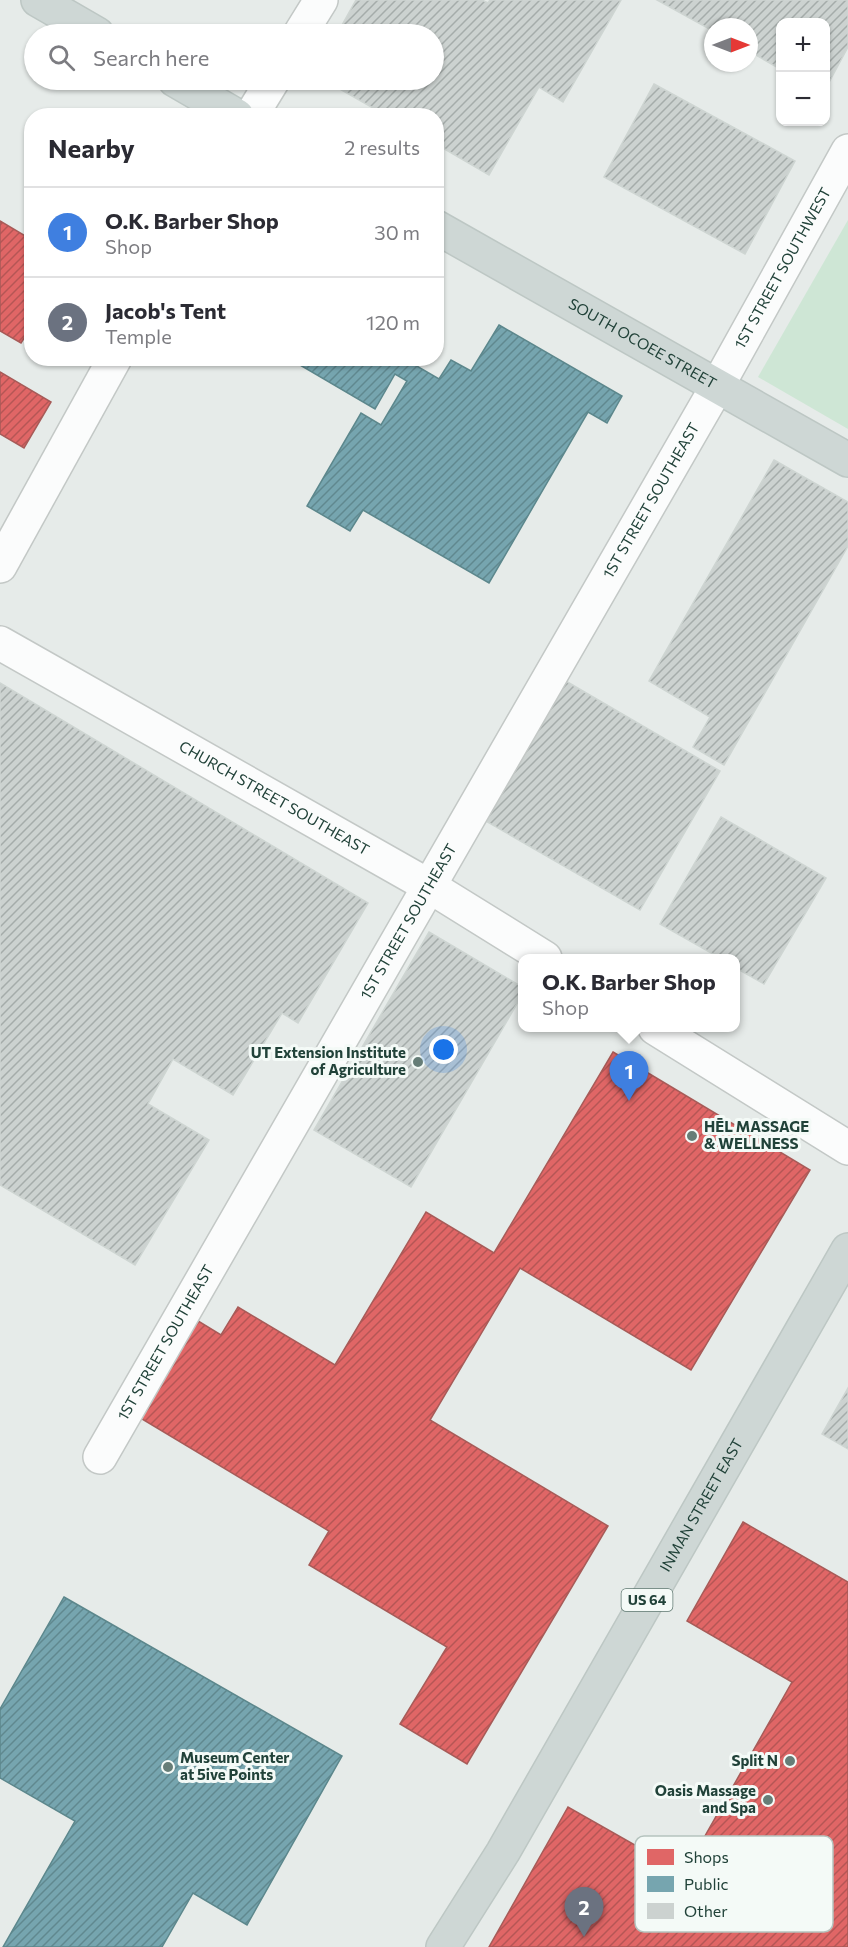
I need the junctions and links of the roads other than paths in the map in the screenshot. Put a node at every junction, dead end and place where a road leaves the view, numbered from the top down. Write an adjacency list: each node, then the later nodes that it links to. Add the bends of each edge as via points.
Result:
1 (38, 0): 3 (main road)
2 (321, 0): 4 (street)
3 (80, 24)
4 (306, 24)
5 (192, 90): 7 (main road)
6 (267, 90): 8 (street)
7 (223, 108)
8 (256, 108)
9 (848, 151): 12 (street, 1ST STREET SOUTHWEST)
10 (444, 231): 12 (main road, SOUTH OCOEE STREET)
11 (111, 366): 14 (street)
12 (717, 384): 13 (main road, SOUTH OCOEE STREET); 16 (street, 1ST STREET SOUTHEAST)
13 (848, 460)
14 (0, 566)
15 (0, 643): 16 (street, CHURCH STREET SOUTHEAST)
16 (429, 886): 17 (street, CHURCH STREET SOUTHEAST); 21 (street, 1ST STREET SOUTHEAST)
17 (539, 954)
18 (662, 1032): 19 (street)
19 (848, 1148)
20 (848, 1250): 22 (main road, INMAN STREET EAST / US 64, via 503,1852)
21 (100, 1457)
22 (443, 1947)

